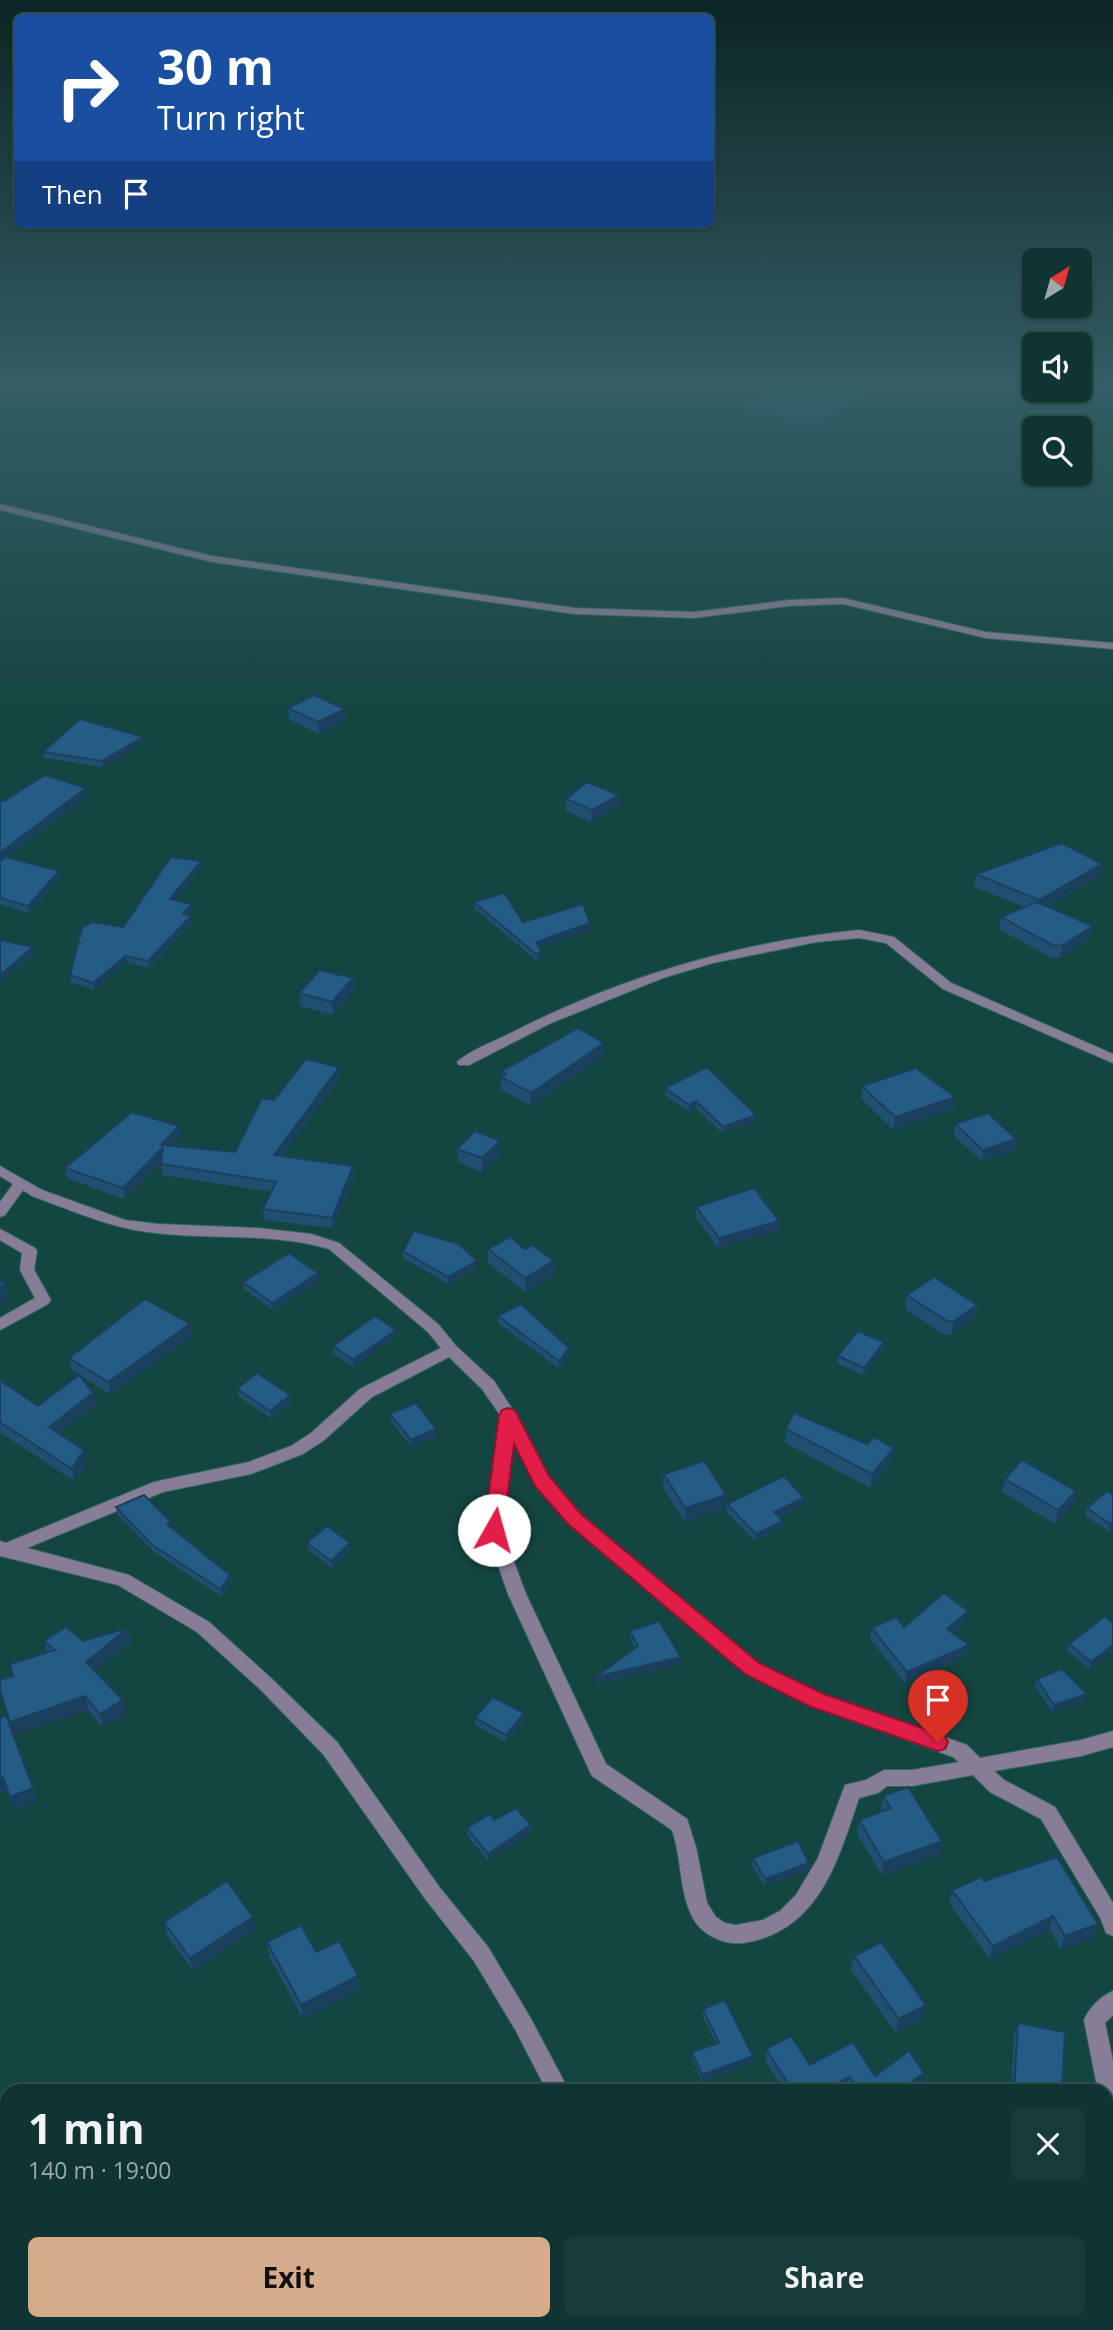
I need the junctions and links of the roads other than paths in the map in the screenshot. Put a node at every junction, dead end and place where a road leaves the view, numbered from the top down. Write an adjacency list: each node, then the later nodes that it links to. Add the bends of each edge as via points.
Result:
1 (0, 508): 2 (street, via 212,559 575,611 694,615 843,601 986,635)
2 (1113, 646)
3 (1113, 1059): 4 (street, via 947,986 890,940 859,934 817,938 659,975 546,1020)
4 (464, 1062)
5 (0, 1170): 6 (street)
6 (20, 1184): 7 (street); 10 (street, via 123,1224 324,1241 433,1328)
7 (0, 1212)
8 (0, 1234): 9 (street, via 30,1251 27,1270 43,1300)
9 (0, 1325)
10 (451, 1350): 11 (street, via 488,1384); 12 (street, via 366,1393 297,1450 251,1468 160,1486)
11 (508, 1415): 14 (street, via 542,1481 575,1519 752,1668 817,1700 960,1751); 14 (street, via 494,1530 517,1594 599,1770 680,1825 701,1914 709,1923 730,1935 757,1933 806,1899 821,1877 852,1791 884,1778 912,1779)
12 (2, 1550): 17 (street, via 123,1580 203,1627 266,1684 330,1748 481,1954)
13 (1113, 1739): 14 (street)
14 (979, 1767): 15 (street, via 997,1786 1048,1813)
15 (1113, 1927)
16 (1113, 2001): 18 (street, via 1094,2020)
17 (554, 2084)
18 (1107, 2084)

